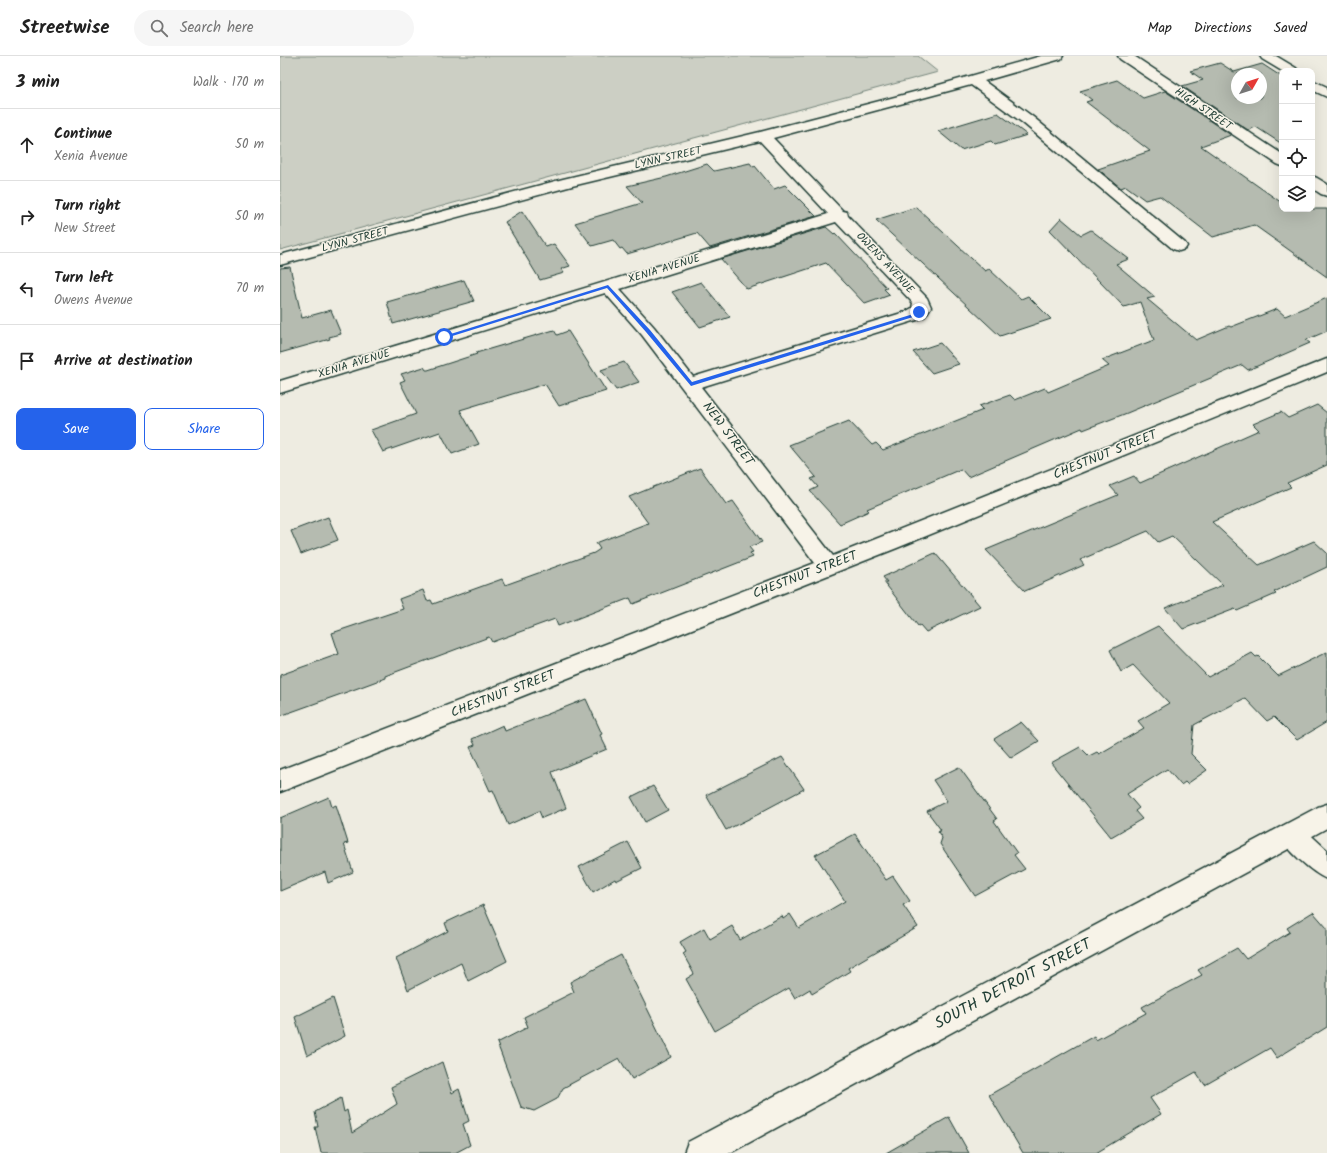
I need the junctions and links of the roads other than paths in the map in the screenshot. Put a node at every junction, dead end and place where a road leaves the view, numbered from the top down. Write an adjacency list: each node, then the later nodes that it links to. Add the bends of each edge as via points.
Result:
1 (1056, 56): 5 (street, LYNN STREET)
2 (1125, 56): 9 (street, HIGH STREET)
3 (1267, 56): 4 (street)
4 (1286, 68)
5 (974, 80): 8 (street, LYNN STREET); 13 (street, via 1028,120)
6 (1315, 86): 7 (street)
7 (1327, 93)
8 (764, 136): 12 (street); 14 (street, LYNN STREET, via 568,182)
9 (1279, 159)
10 (1317, 181): 11 (street)
11 (1327, 191)
12 (840, 215): 15 (street, XENIA AVENUE); 17 (street, OWENS AVENUE, via 921,302 919,312)
13 (1179, 246)
14 (280, 260)
15 (608, 286): 17 (street, NEW STREET); 18 (street, XENIA AVENUE)
16 (1327, 364): 19 (street, CHESTNUT STREET)
17 (691, 384): 19 (street, NEW STREET)
18 (280, 387)
19 (830, 566): 20 (street, CHESTNUT STREET)
20 (280, 781)
21 (1327, 815): 22 (street, SOUTH DETROIT STREET)
22 (1292, 834): 23 (street); 24 (street, SOUTH DETROIT STREET)
23 (1327, 867)
24 (699, 1153)

